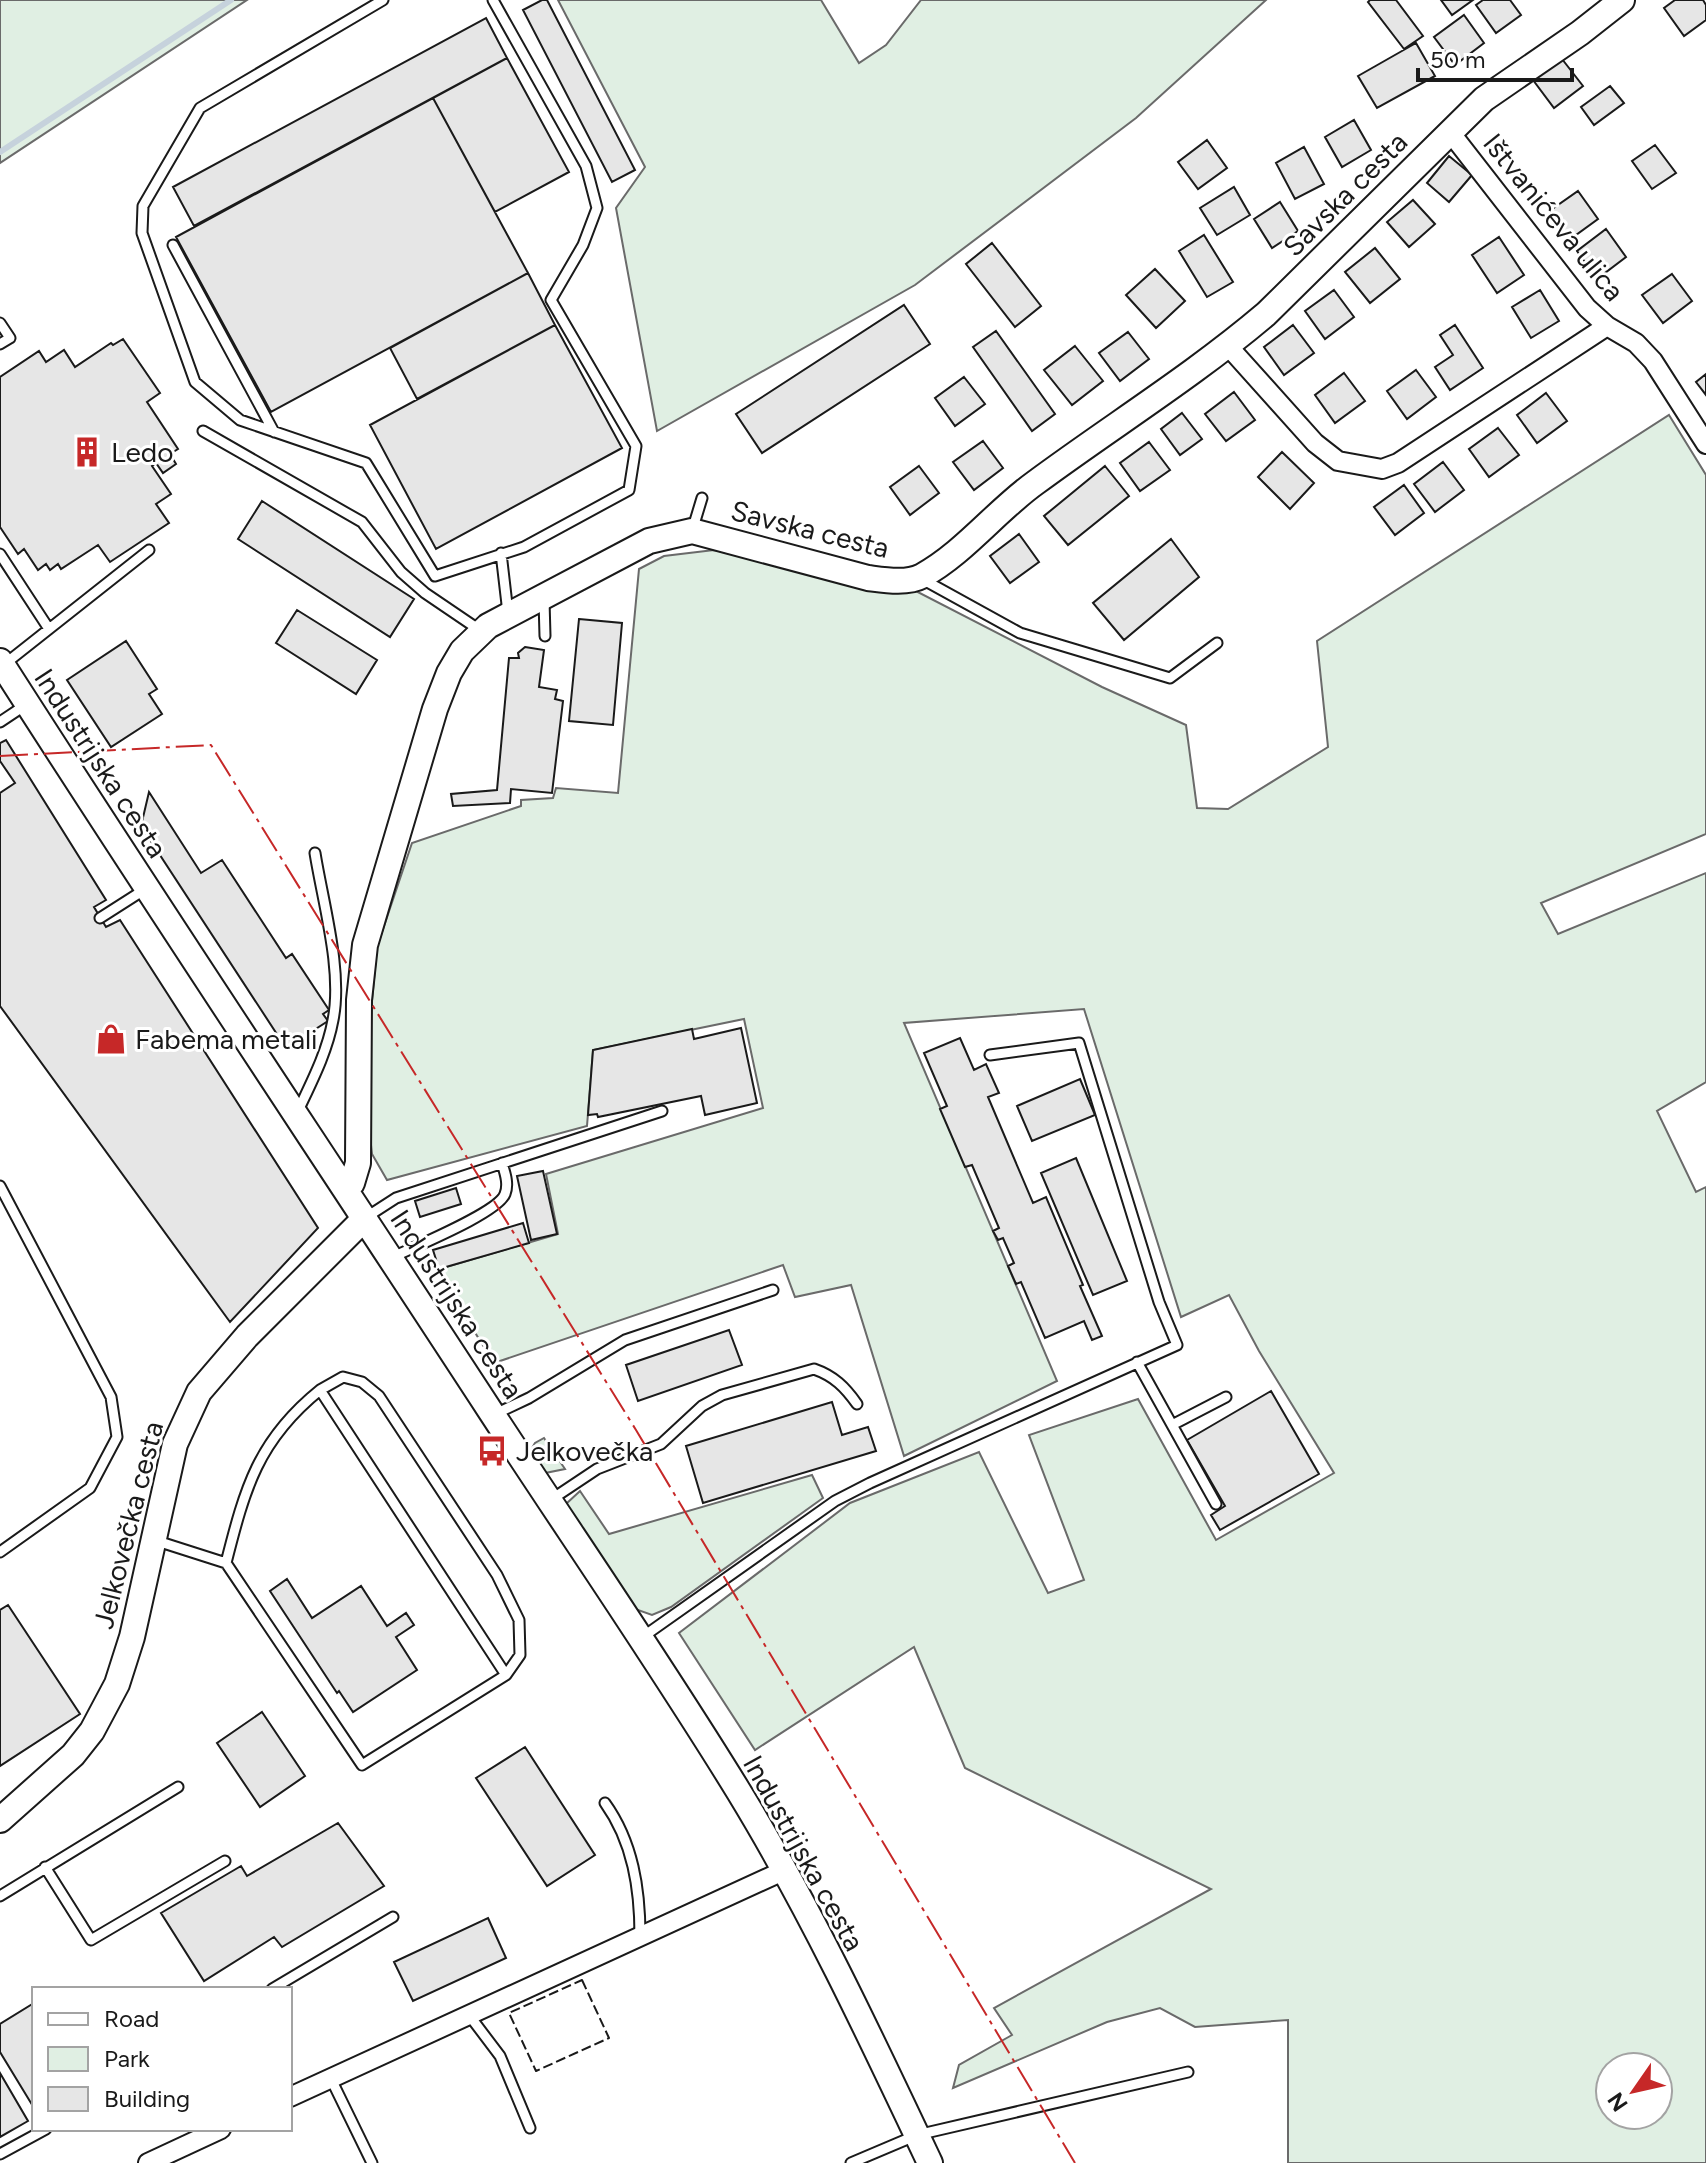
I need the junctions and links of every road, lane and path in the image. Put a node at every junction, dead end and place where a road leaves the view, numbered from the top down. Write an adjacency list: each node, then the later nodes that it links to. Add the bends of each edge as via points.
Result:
1 (383, 0): 11 (lane, via 200,108 143,206 142,233 195,382 240,420)
2 (493, 0): 16 (lane, via 586,166 597,208 583,245 551,300 636,446 629,490 524,547)
3 (1622, 0): 4 (street, Savska cesta, via 1484,99)
4 (1450, 132): 7 (street, Ištvanićeva ulica, via 1587,308); 9 (street, Savska cesta)
5 (173, 245): 11 (lane)
6 (0, 323): 8 (lane, via 10,338)
7 (1607, 326): 9 (street, via 1382,469 1338,461 1315,443); 12 (street, Ištvanićeva ulica, via 1636,343 1653,361)
8 (0, 344)
9 (1228, 346): 18 (street, Savska cesta, via 1032,485)
10 (203, 431): 22 (lane, via 362,522 401,572)
11 (274, 432): 16 (lane, via 366,463 435,576)
12 (1706, 444)
13 (702, 498): 14 (lane)
14 (692, 531): 18 (street, Savska cesta, via 868,578); 19 (street, Savska cesta, via 649,541)
15 (149, 550): 21 (lane)
16 (501, 553): 20 (lane)
17 (0, 554): 21 (lane)
18 (919, 578): 24 (lane, via 1020,633 1170,678)
19 (544, 596): 20 (street, Savska cesta); 23 (lane)
20 (508, 613): 22 (street, Savska cesta)
21 (49, 629): 25 (lane)
22 (481, 631): 36 (street, Savska cesta, via 456,662 435,709 372,919 359,1000 358,1163)
23 (545, 636)
24 (1217, 643)
25 (2, 663): 26 (street, Industrijska cesta)
26 (27, 703): 27 (lane); 29 (street, Industrijska cesta)
27 (0, 722)
28 (315, 853): 33 (lane, via 337,978 325,1052)
29 (147, 888): 30 (lane); 33 (street, Industrijska cesta)
30 (100, 918)
31 (990, 1055): 40 (lane, via 1079,1043 1177,1345)
32 (662, 1111): 34 (lane)
33 (296, 1116): 36 (street, Industrijska cesta)
34 (502, 1163): 37 (lane, via 396,1198); 38 (lane, via 505,1194 491,1210)
35 (0, 1186): 49 (lane, via 111,1397 117,1437 90,1488)
36 (345, 1189): 37 (street, Industrijska cesta)
37 (365, 1218): 38 (street, Industrijska cesta); 48 (street, Jelkovečka cesta, via 199,1392 175,1444)
38 (391, 1258): 44 (street, Industrijska cesta)
39 (773, 1290): 44 (lane, via 625,1340)
40 (1137, 1362): 45 (lane); 51 (lane, via 835,1501)
41 (320, 1390): 50 (lane, via 295,1410 261,1457 243,1496); 52 (lane); 52 (lane, via 343,1377 362,1382 379,1396 497,1575 519,1620 520,1655)
42 (1226, 1397): 45 (lane)
43 (857, 1404): 46 (lane, via 839,1382 814,1369 722,1395 661,1444 597,1469)
44 (493, 1415): 46 (street, Industrijska cesta)
45 (1172, 1425): 47 (lane)
46 (549, 1501): 51 (street, Industrijska cesta)
47 (1216, 1504)
48 (154, 1540): 50 (lane); 55 (street, Jelkovečka cesta, via 132,1637 104,1712 73,1755)
49 (0, 1552)
50 (226, 1563): 52 (lane, via 362,1765)
51 (641, 1638): 58 (street, Industrijska cesta)
52 (506, 1675)
53 (178, 1787): 57 (lane)
54 (605, 1803): 61 (lane, via 619,1823 635,1870)
55 (0, 1820)
56 (225, 1861): 57 (lane, via 91,1940)
57 (45, 1867): 59 (lane)
58 (783, 1871): 61 (street); 70 (street, Industrijska cesta)
59 (0, 1896)
60 (393, 1917): 62 (lane)
61 (640, 1936): 63 (street)
62 (275, 1987)
63 (469, 2015): 65 (street); 67 (lane, via 500,2056)
64 (1188, 2072): 70 (lane)
65 (331, 2079): 66 (street); 73 (lane)
66 (292, 2096)
67 (530, 2128)
68 (42, 2131): 71 (lane)
69 (217, 2131): 72 (street)
70 (917, 2135): 74 (lane); 75 (street, Industrijska cesta)
71 (0, 2154)
72 (148, 2163)
73 (372, 2163)
74 (851, 2163)
75 (930, 2163)

